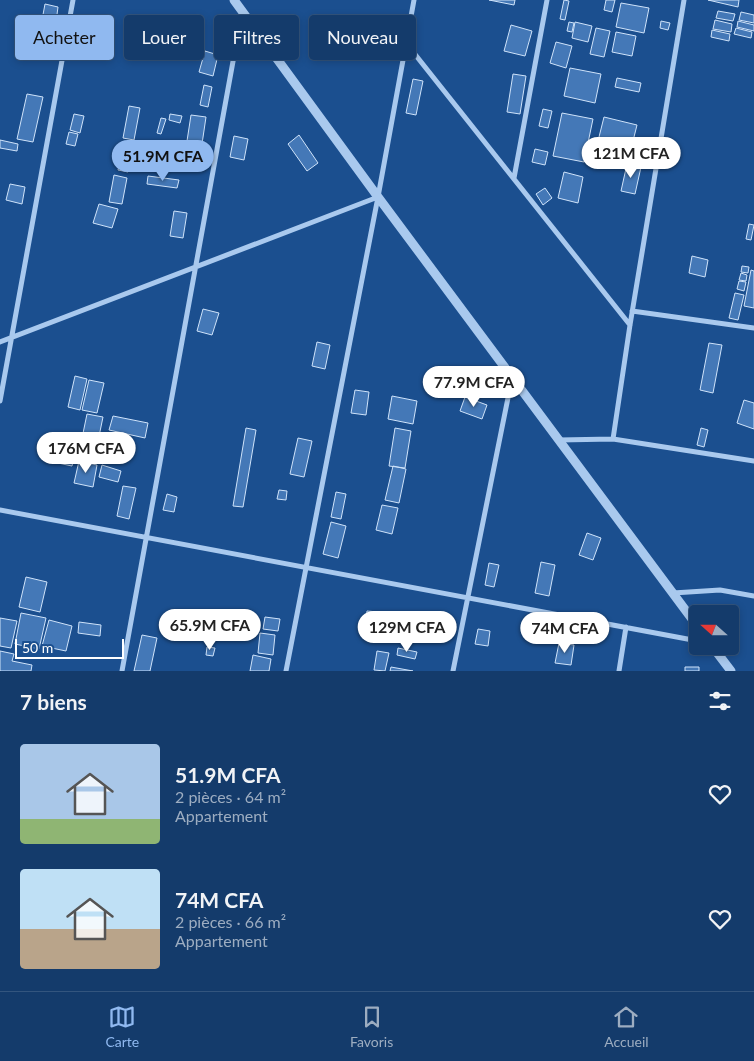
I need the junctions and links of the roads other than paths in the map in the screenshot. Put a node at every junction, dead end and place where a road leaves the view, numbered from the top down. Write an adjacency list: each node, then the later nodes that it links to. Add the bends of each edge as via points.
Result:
1 (72, 0): 16 (street)
2 (234, 0): 6 (street)
3 (414, 0): 7 (street)
4 (547, 0): 10 (street)
5 (684, 0): 13 (street)
6 (242, 11): 11 (street); 12 (street)
7 (411, 15)
8 (416, 56): 10 (street)
9 (403, 60): 11 (street)
10 (514, 178): 14 (street)
11 (378, 197): 12 (street); 18 (street); 25 (street)
12 (196, 267): 16 (street); 24 (street)
13 (632, 311): 14 (street); 15 (street)
14 (630, 325): 20 (street)
15 (754, 328)
16 (12, 338): 17 (street); 19 (street)
17 (0, 342)
18 (513, 377): 21 (street); 28 (street)
19 (0, 401)
20 (613, 439): 21 (street); 22 (street)
21 (559, 440): 26 (street)
22 (754, 461)
23 (0, 510): 24 (street)
24 (147, 537): 25 (street); 33 (street)
25 (306, 567): 28 (street); 34 (street)
26 (673, 593): 27 (street, via 720,590); 29 (street)
27 (754, 596)
28 (468, 598): 30 (street); 35 (street)
29 (689, 615)
30 (626, 627): 31 (street); 36 (street)
31 (689, 638)
32 (719, 655): 37 (street)
33 (122, 671)
34 (286, 671)
35 (453, 671)
36 (619, 671)
37 (732, 671)

